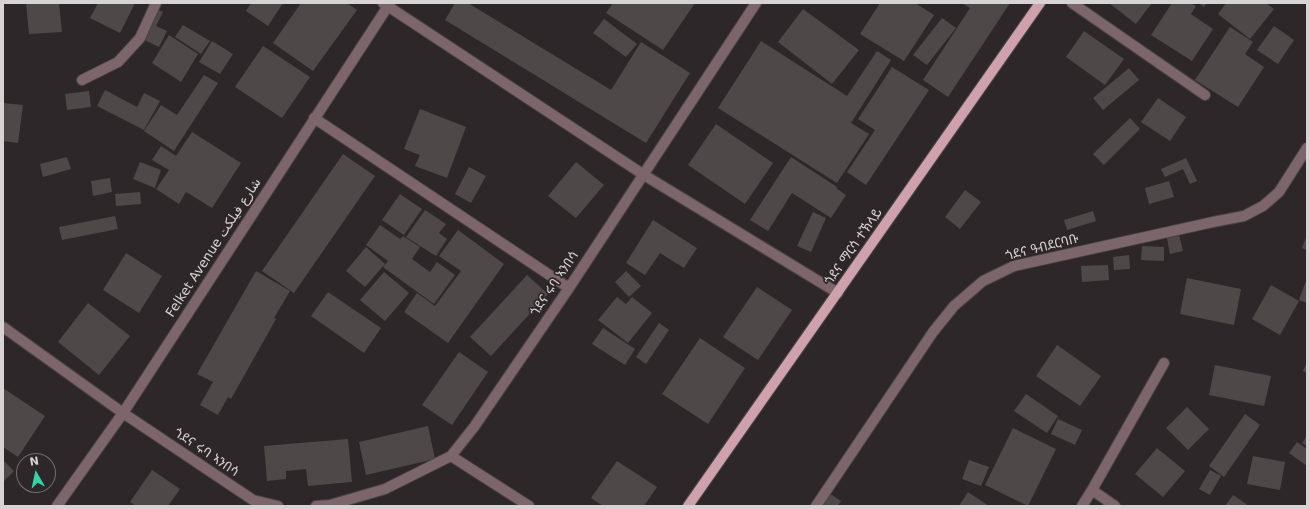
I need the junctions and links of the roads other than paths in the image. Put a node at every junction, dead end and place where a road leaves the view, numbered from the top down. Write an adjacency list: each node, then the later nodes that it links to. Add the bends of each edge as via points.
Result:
1 (156, 3): 6 (street, via 140,38 118,62)
2 (756, 3): 10 (street, ጎደና ሩባ ኣንበሳ)
3 (1040, 3): 12 (main road, ጎደና ማርሳ ተኽላይ)
4 (1072, 3): 7 (street)
5 (387, 4): 8 (street, Felket Avenue شارع فيلكت); 10 (street)
6 (82, 80)
7 (1205, 95)
8 (314, 118): 11 (street); 15 (street, Felket Avenue شارع فيلكت)
9 (1307, 148): 23 (street, ጎደና ዓብደርባቡ, via 1279,192 1263,206 1244,216 1014,266 983,281 954,306 932,332)
10 (644, 175): 11 (street, ጎደና ሩባ ኣንበሳ); 12 (street)
11 (569, 288): 16 (street, ጎደና ሩባ ኣንበሳ)
12 (838, 293): 22 (main road, ጎደና ማርሳ ተኽላይ)
13 (3, 327): 15 (street, ጎደና ሩባ ኣንበሳ)
14 (1164, 363): 17 (street)
15 (123, 413): 18 (street, Felket Avenue شارع فيلكت); 19 (street, ጎደና ሩባ ኣንበሳ, via 253,500)
16 (452, 456): 20 (street, ጎደና ሩባ ኣንበሳ, via 384,490 330,505); 21 (street)
17 (1092, 490): 24 (street); 25 (street)
18 (57, 506)
19 (278, 506)
20 (316, 506)
21 (529, 506)
22 (688, 506)
23 (816, 506)
24 (1082, 506)
25 (1115, 506)

